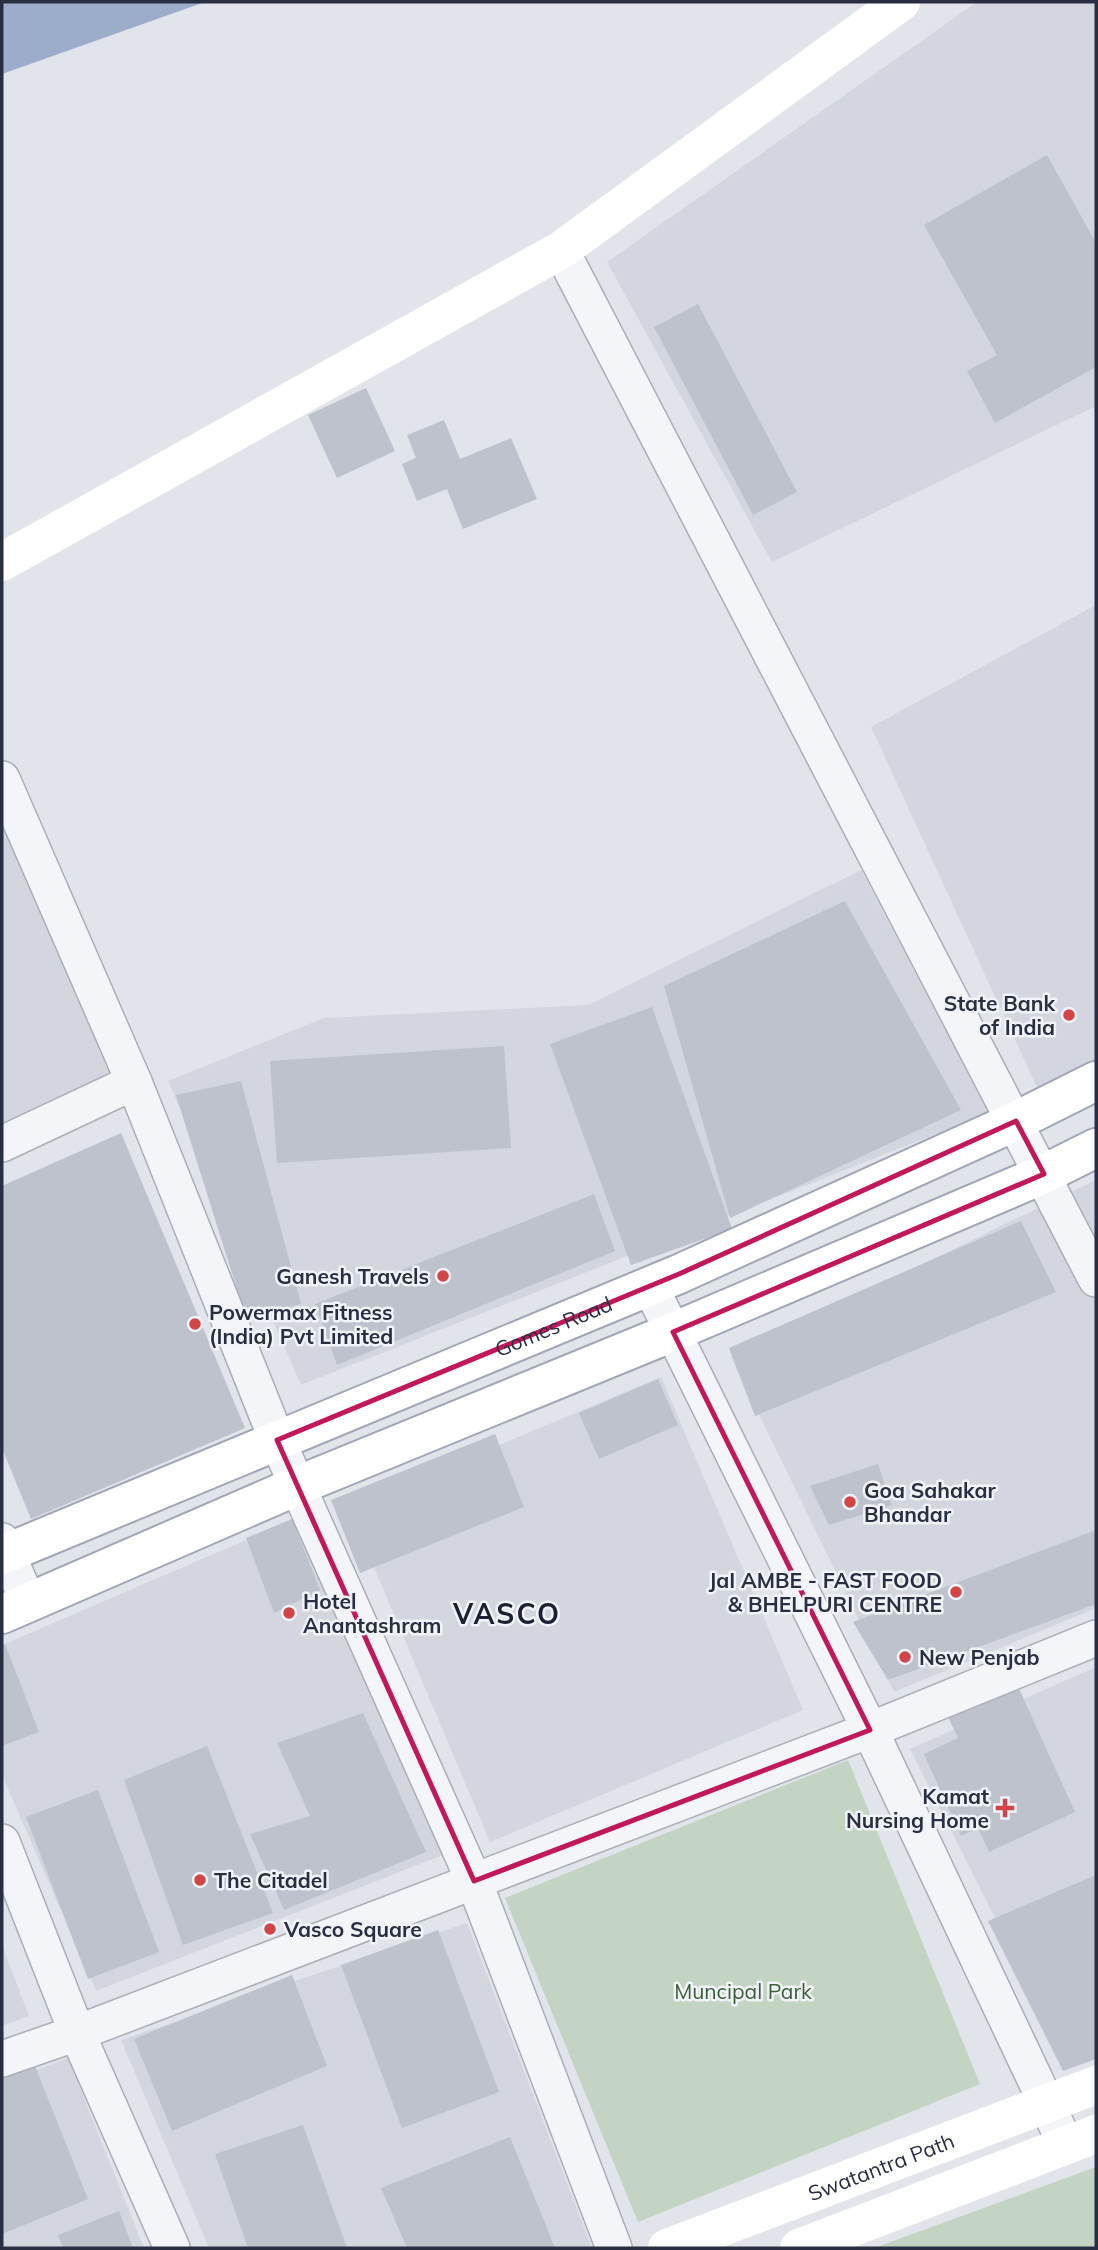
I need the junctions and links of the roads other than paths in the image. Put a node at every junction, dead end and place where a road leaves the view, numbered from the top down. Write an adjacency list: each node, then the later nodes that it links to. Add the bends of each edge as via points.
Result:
1 (901, 2): 2 (main road)
2 (561, 250): 3 (main road); 7 (street)
3 (2, 562)
4 (2, 779): 6 (street)
5 (1096, 1081): 7 (main road, Gomes Road)
6 (134, 1082): 8 (street); 14 (street)
7 (1016, 1121): 10 (street); 12 (main road, Gomes Road)
8 (2, 1144)
9 (1096, 1148): 10 (main road)
10 (1044, 1174): 11 (street); 13 (main road)
11 (1096, 1279)
12 (650, 1286): 13 (street); 14 (main road, Gomes Road)
13 (673, 1332): 15 (main road); 19 (street)
14 (277, 1440): 15 (street); 16 (main road, Gomes Road)
15 (299, 1485): 17 (main road); 21 (street)
16 (3, 1550): 17 (street)
17 (15, 1608)
18 (1096, 1638): 19 (street)
19 (870, 1730): 21 (street); 25 (street)
20 (2, 1842): 22 (street)
21 (474, 1881): 22 (street); 28 (street)
22 (77, 2033): 23 (street); 27 (street)
23 (2, 2059)
24 (1096, 2085): 25 (main road, Swatantra Path)
25 (1046, 2104): 26 (street); 29 (main road, Swatantra Path)
26 (1081, 2139): 30 (main road)
27 (172, 2248)
28 (614, 2248)
29 (667, 2248)
30 (799, 2248)

